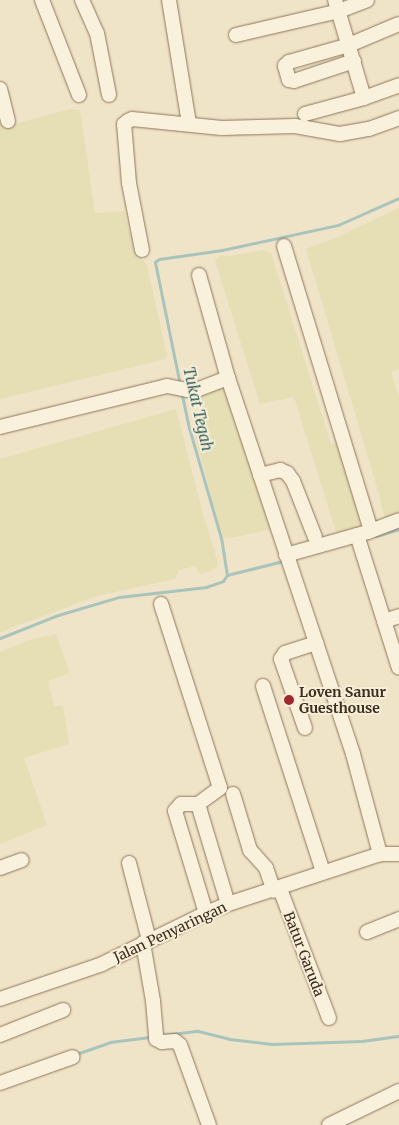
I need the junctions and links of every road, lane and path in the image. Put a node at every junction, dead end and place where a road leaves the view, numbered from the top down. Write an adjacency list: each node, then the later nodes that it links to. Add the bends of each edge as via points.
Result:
1 (42, 0): 12 (street)
2 (82, 0): 13 (street, via 97,33)
3 (168, 0): 18 (street)
4 (367, 0): 5 (street)
5 (337, 6): 7 (street); 8 (street)
6 (399, 24): 8 (street)
7 (236, 35)
8 (349, 46): 9 (street); 9 (street, via 289,62 285,66 289,80 294,82)
9 (354, 61): 14 (street)
10 (399, 85): 14 (street)
11 (0, 89): 17 (street)
12 (79, 95)
13 (109, 95)
14 (364, 98): 15 (street)
15 (306, 114)
16 (399, 118): 18 (street, via 369,129 340,134 295,126 222,128)
17 (8, 120)
18 (189, 124): 20 (street, via 132,119 124,124 130,195)
19 (284, 246): 26 (street)
20 (142, 250)
21 (199, 275): 22 (street)
22 (228, 378): 23 (street, via 199,389 167,386); 24 (street)
23 (0, 428)
24 (260, 475): 27 (street, via 280,470 287,473); 29 (street)
25 (399, 520): 26 (street)
26 (372, 530): 28 (street)
27 (315, 537)
28 (358, 539): 29 (street); 32 (street)
29 (286, 555): 33 (street)
30 (161, 604): 38 (street, via 220,788)
31 (399, 616): 32 (street)
32 (384, 621): 34 (street)
33 (316, 643): 36 (street, via 284,653 281,659); 39 (street, via 353,754)
34 (399, 668)
35 (263, 686): 44 (street)
36 (305, 728)
37 (233, 794): 45 (street, Batur Garuda, via 250,850 266,868)
38 (198, 804): 46 (street); 47 (street, via 181,804 174,811)
39 (380, 854): 40 (street, Jalan Penyaringan); 44 (street, Jalan Penyaringan)
40 (399, 854)
41 (22, 860): 43 (street)
42 (129, 863): 50 (street)
43 (0, 868)
44 (323, 872): 45 (street, Jalan Penyaringan)
45 (277, 890): 46 (street, Jalan Penyaringan); 53 (street, Batur Garuda)
46 (228, 904): 47 (street, Jalan Penyaringan)
47 (206, 913): 50 (street, Jalan Penyaringan)
48 (399, 919): 49 (street)
49 (367, 932)
50 (146, 942): 51 (street, Jalan Penyaringan, via 102,964); 58 (street, via 156,1039 180,1045)
51 (0, 999)
52 (63, 1010): 54 (street)
53 (329, 1018)
54 (0, 1035)
55 (73, 1056): 56 (street)
56 (0, 1083)
57 (399, 1091): 59 (street)
58 (208, 1125)
59 (328, 1125)

